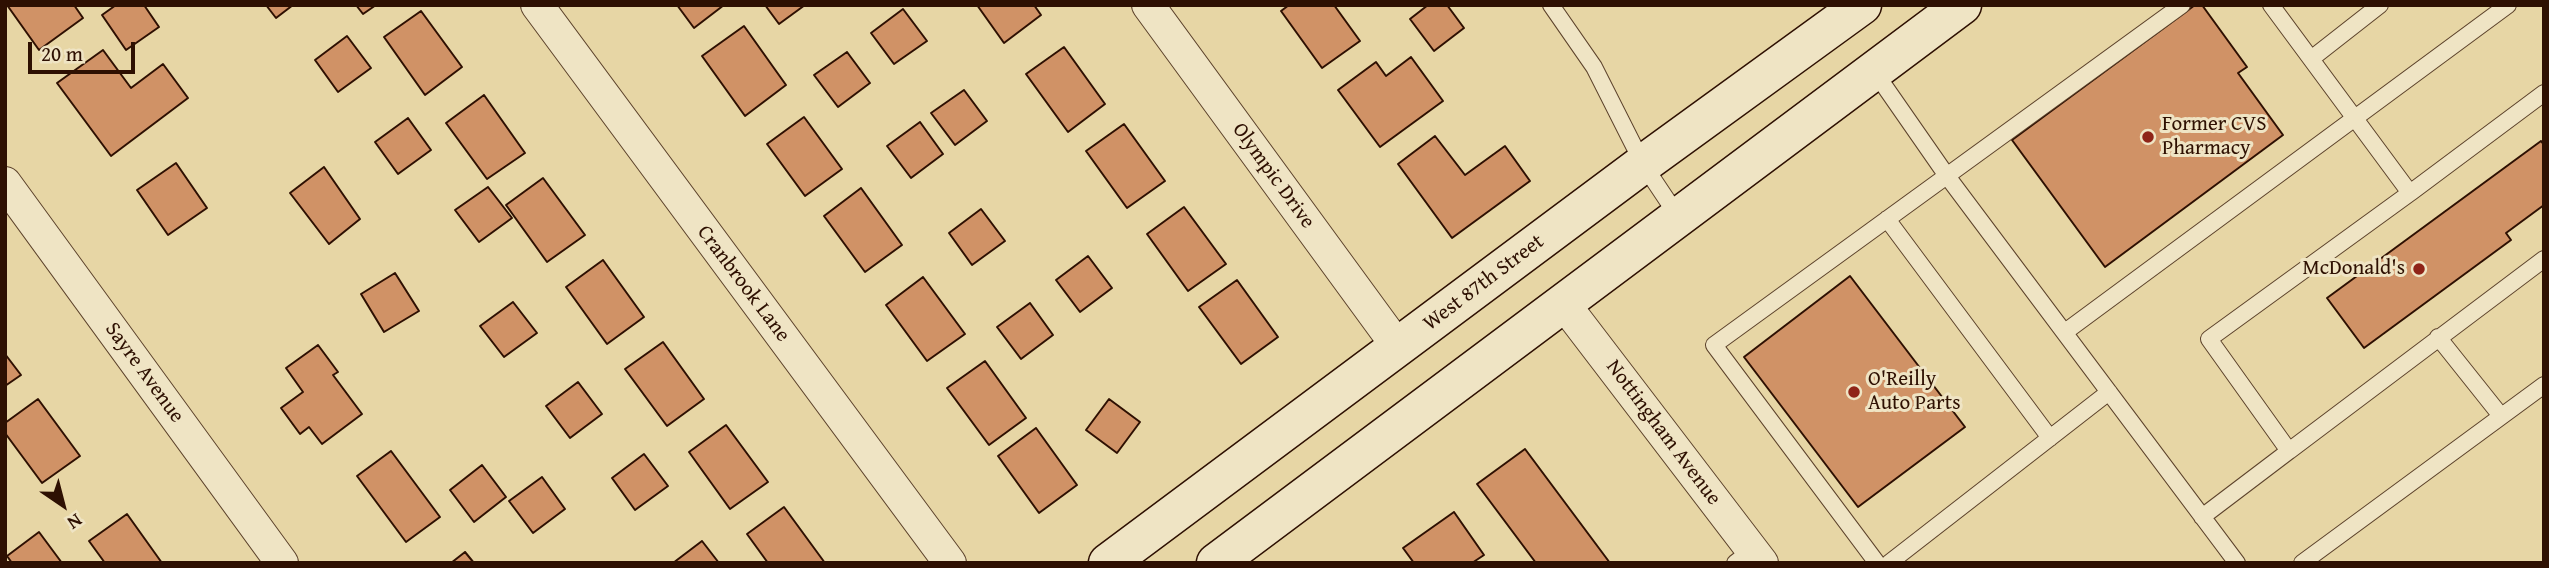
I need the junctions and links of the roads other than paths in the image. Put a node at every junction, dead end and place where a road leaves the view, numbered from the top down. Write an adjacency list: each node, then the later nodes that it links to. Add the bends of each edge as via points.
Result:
1 (537, 5): 34 (street, Cranbrook Lane)
2 (1148, 5): 24 (street, Olympic Drive)
3 (1551, 5): 14 (lane, via 1594,67)
4 (1862, 5): 14 (main road, West 87th Street)
5 (1962, 5): 11 (main road)
6 (2182, 5): 15 (lane)
7 (2271, 5): 10 (lane)
8 (2380, 5): 10 (lane)
9 (2508, 5): 13 (lane)
10 (2311, 59): 13 (lane)
11 (1874, 72): 15 (lane); 18 (main road)
12 (2544, 93): 17 (lane)
13 (2355, 118): 17 (lane); 22 (lane)
14 (1643, 164): 18 (lane); 24 (main road, West 87th Street)
15 (1947, 176): 19 (lane); 22 (lane)
16 (5, 183): 33 (street, Sayre Avenue)
17 (2410, 193): 29 (lane, via 2209,339)
18 (1679, 218): 21 (main road)
19 (1888, 219): 28 (lane); 36 (lane, via 1714,345)
20 (2544, 259): 23 (lane)
21 (1564, 304): 31 (main road); 32 (street, Nottingham Avenue)
22 (2065, 332): 26 (lane)
23 (2438, 337): 27 (lane); 29 (lane)
24 (1398, 347): 35 (main road, West 87th Street)
25 (2544, 385): 27 (lane)
26 (2109, 392): 28 (lane); 30 (lane)
27 (2501, 416): 39 (lane)
28 (2050, 438): 37 (lane)
29 (2289, 451): 30 (lane)
30 (2203, 517): 38 (lane)
31 (1233, 558)
32 (1749, 558)
33 (282, 563)
34 (950, 563)
35 (1108, 563)
36 (1877, 563)
37 (1889, 563)
38 (2237, 563)
39 (2302, 563)

